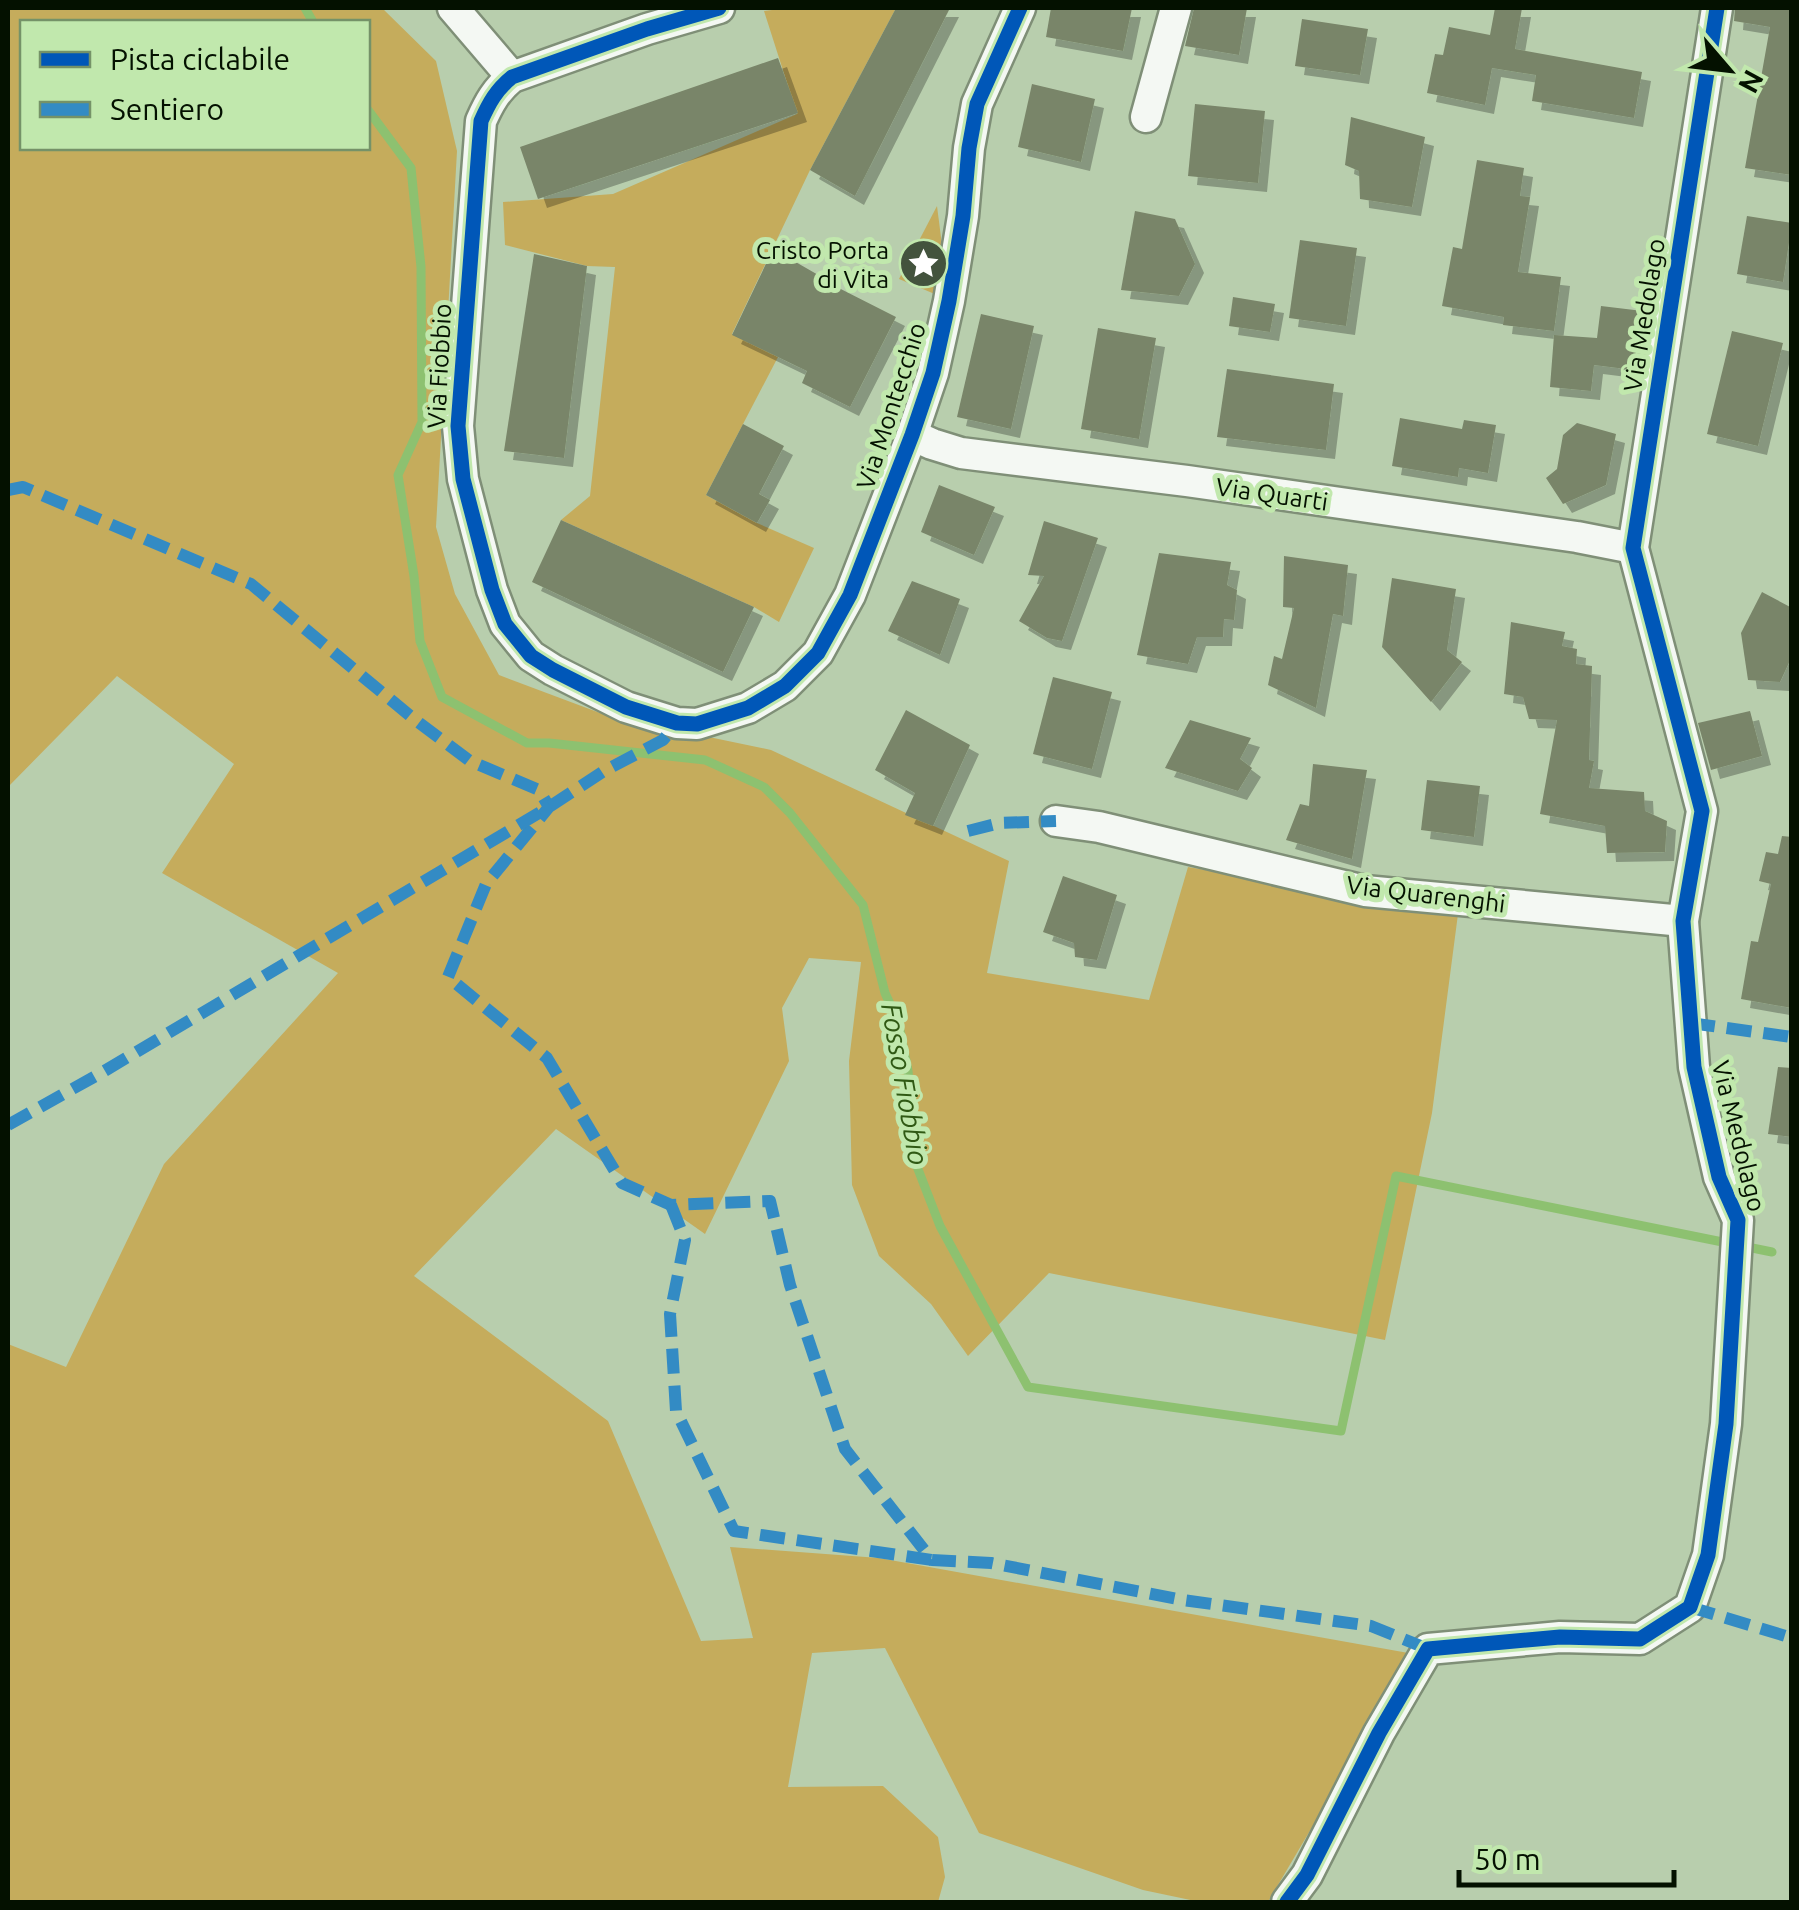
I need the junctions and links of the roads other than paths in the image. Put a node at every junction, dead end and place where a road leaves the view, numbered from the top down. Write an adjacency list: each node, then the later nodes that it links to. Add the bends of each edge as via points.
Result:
1 (453, 8): 7 (street)
2 (719, 8): 6 (street)
3 (1020, 8): 9 (street, Via Montecchio, via 977,104 949,300)
4 (1176, 8): 8 (street)
5 (1717, 8): 10 (street, Via Medolago)
6 (663, 16): 7 (street)
7 (512, 77): 11 (street, Via Fiobbio, via 481,120 458,426 462,479 505,624 532,656 626,707)
8 (1146, 117)
9 (912, 435): 10 (street, Via Quarti, via 962,452); 11 (street, Via Montecchio, via 850,595 818,653 785,686 748,708 697,724)
10 (1633, 548): 13 (street, Via Medolago, via 1702,812)
11 (677, 723)
12 (1056, 821): 13 (street, Via Quarenghi, via 1365,891)
13 (1684, 920): 14 (street, Via Medolago, via 1694,1067 1719,1177 1738,1220 1726,1424 1708,1555 1690,1607 1640,1639 1560,1637 1428,1648)
14 (1288, 1902)

